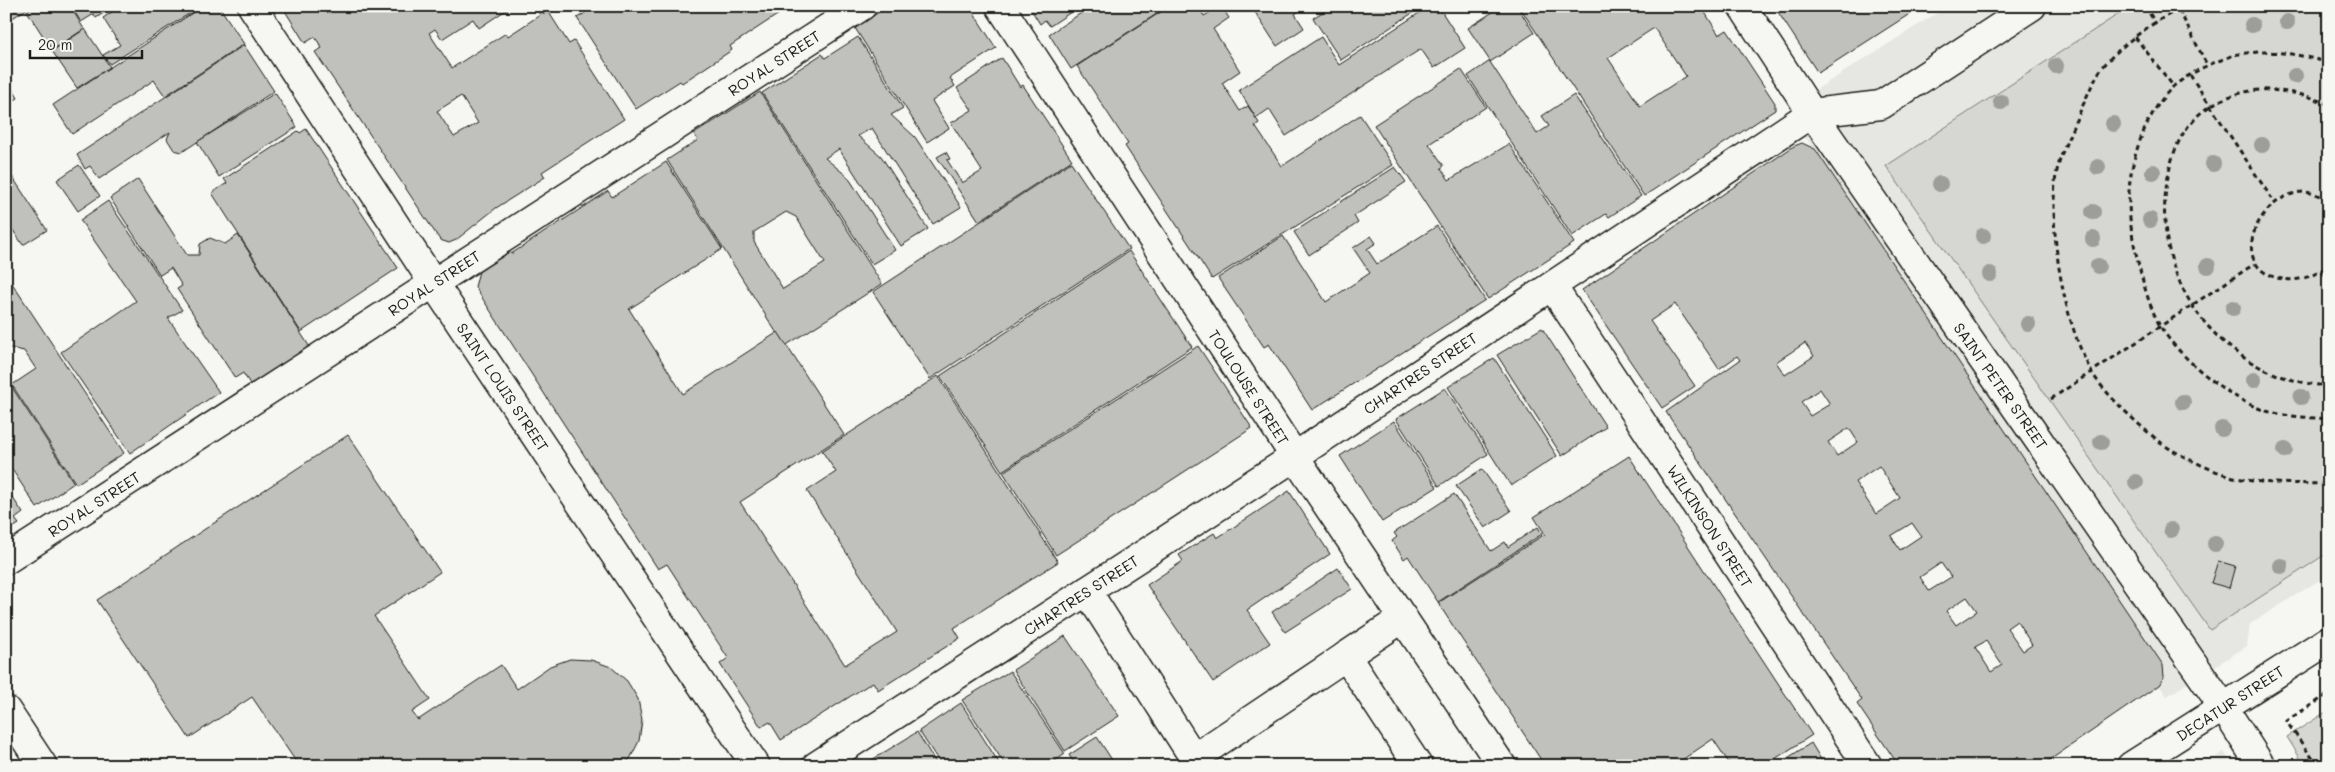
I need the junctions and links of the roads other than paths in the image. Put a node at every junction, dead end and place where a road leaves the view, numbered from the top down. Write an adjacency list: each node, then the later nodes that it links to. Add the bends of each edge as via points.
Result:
1 (252, 6): 9 (street, SAINT LOUIS STREET)
2 (862, 6): 9 (street, ROYAL STREET)
3 (1000, 6): 11 (street, TOULOUSE STREET)
4 (1742, 6): 7 (street, SAINT PETER STREET)
5 (2027, 8): 6 (street, CHARTRES STREET)
6 (1881, 105): 7 (street, CHARTRES STREET); 8 (street)
7 (1812, 113): 8 (street, SAINT PETER STREET); 10 (street, CHARTRES STREET)
8 (1832, 140): 17 (street, SAINT PETER STREET, via 2037,409)
9 (434, 284): 12 (street, ROYAL STREET); 21 (street, SAINT LOUIS STREET)
10 (1552, 286): 11 (street, CHARTRES STREET); 25 (street, WILKINSON STREET)
11 (1295, 457): 13 (street, CHARTRES STREET); 14 (street, TOULOUSE STREET)
12 (6, 560)
13 (1087, 591): 19 (street); 22 (street, CHARTRES STREET)
14 (1403, 618): 16 (street); 24 (street, TOULOUSE STREET)
15 (2329, 640): 17 (street, DECATUR STREET)
16 (1346, 656): 19 (street); 23 (street)
17 (2224, 708): 26 (street, DECATUR STREET); 27 (street, SAINT PETER STREET)
18 (6, 710): 20 (street)
19 (1196, 762)
20 (43, 766)
21 (756, 766)
22 (816, 766)
23 (1418, 766)
24 (1502, 766)
25 (1868, 766)
26 (2131, 766)
27 (2261, 766)

